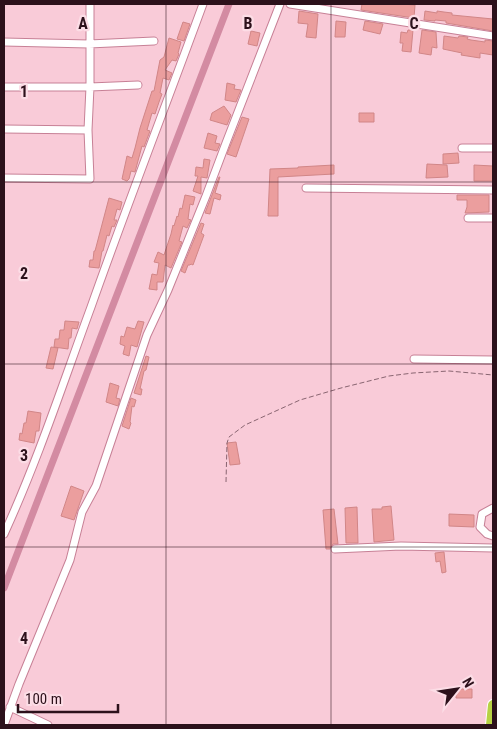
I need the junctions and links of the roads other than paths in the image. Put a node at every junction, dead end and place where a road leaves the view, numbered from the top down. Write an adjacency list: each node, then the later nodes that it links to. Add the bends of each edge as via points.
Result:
1 (90, 4): 8 (street)
2 (203, 4): 24 (street, via 37,455)
3 (280, 4): 29 (street, via 206,196 147,335 96,486 82,512 70,560)
4 (290, 4): 5 (street)
5 (493, 36)
6 (154, 41): 8 (street)
7 (4, 42): 8 (street)
8 (90, 44): 11 (street)
9 (138, 84): 11 (street)
10 (4, 87): 11 (street)
11 (90, 87): 13 (street)
12 (4, 129): 13 (street)
13 (88, 130): 16 (street, via 90,179)
14 (462, 148): 15 (street)
15 (493, 148)
16 (4, 178)
17 (306, 188): 18 (street)
18 (493, 190)
19 (468, 218): 20 (street)
20 (493, 218)
21 (414, 359): 22 (street)
22 (493, 360)
23 (493, 508): 25 (street, via 482,514 480,527)
24 (4, 534)
25 (493, 536)
26 (493, 548): 27 (street, via 401,546)
27 (336, 549)
28 (493, 705): 32 (highway)
29 (10, 707): 30 (street); 31 (street)
30 (4, 725)
31 (48, 725)
32 (491, 725)

